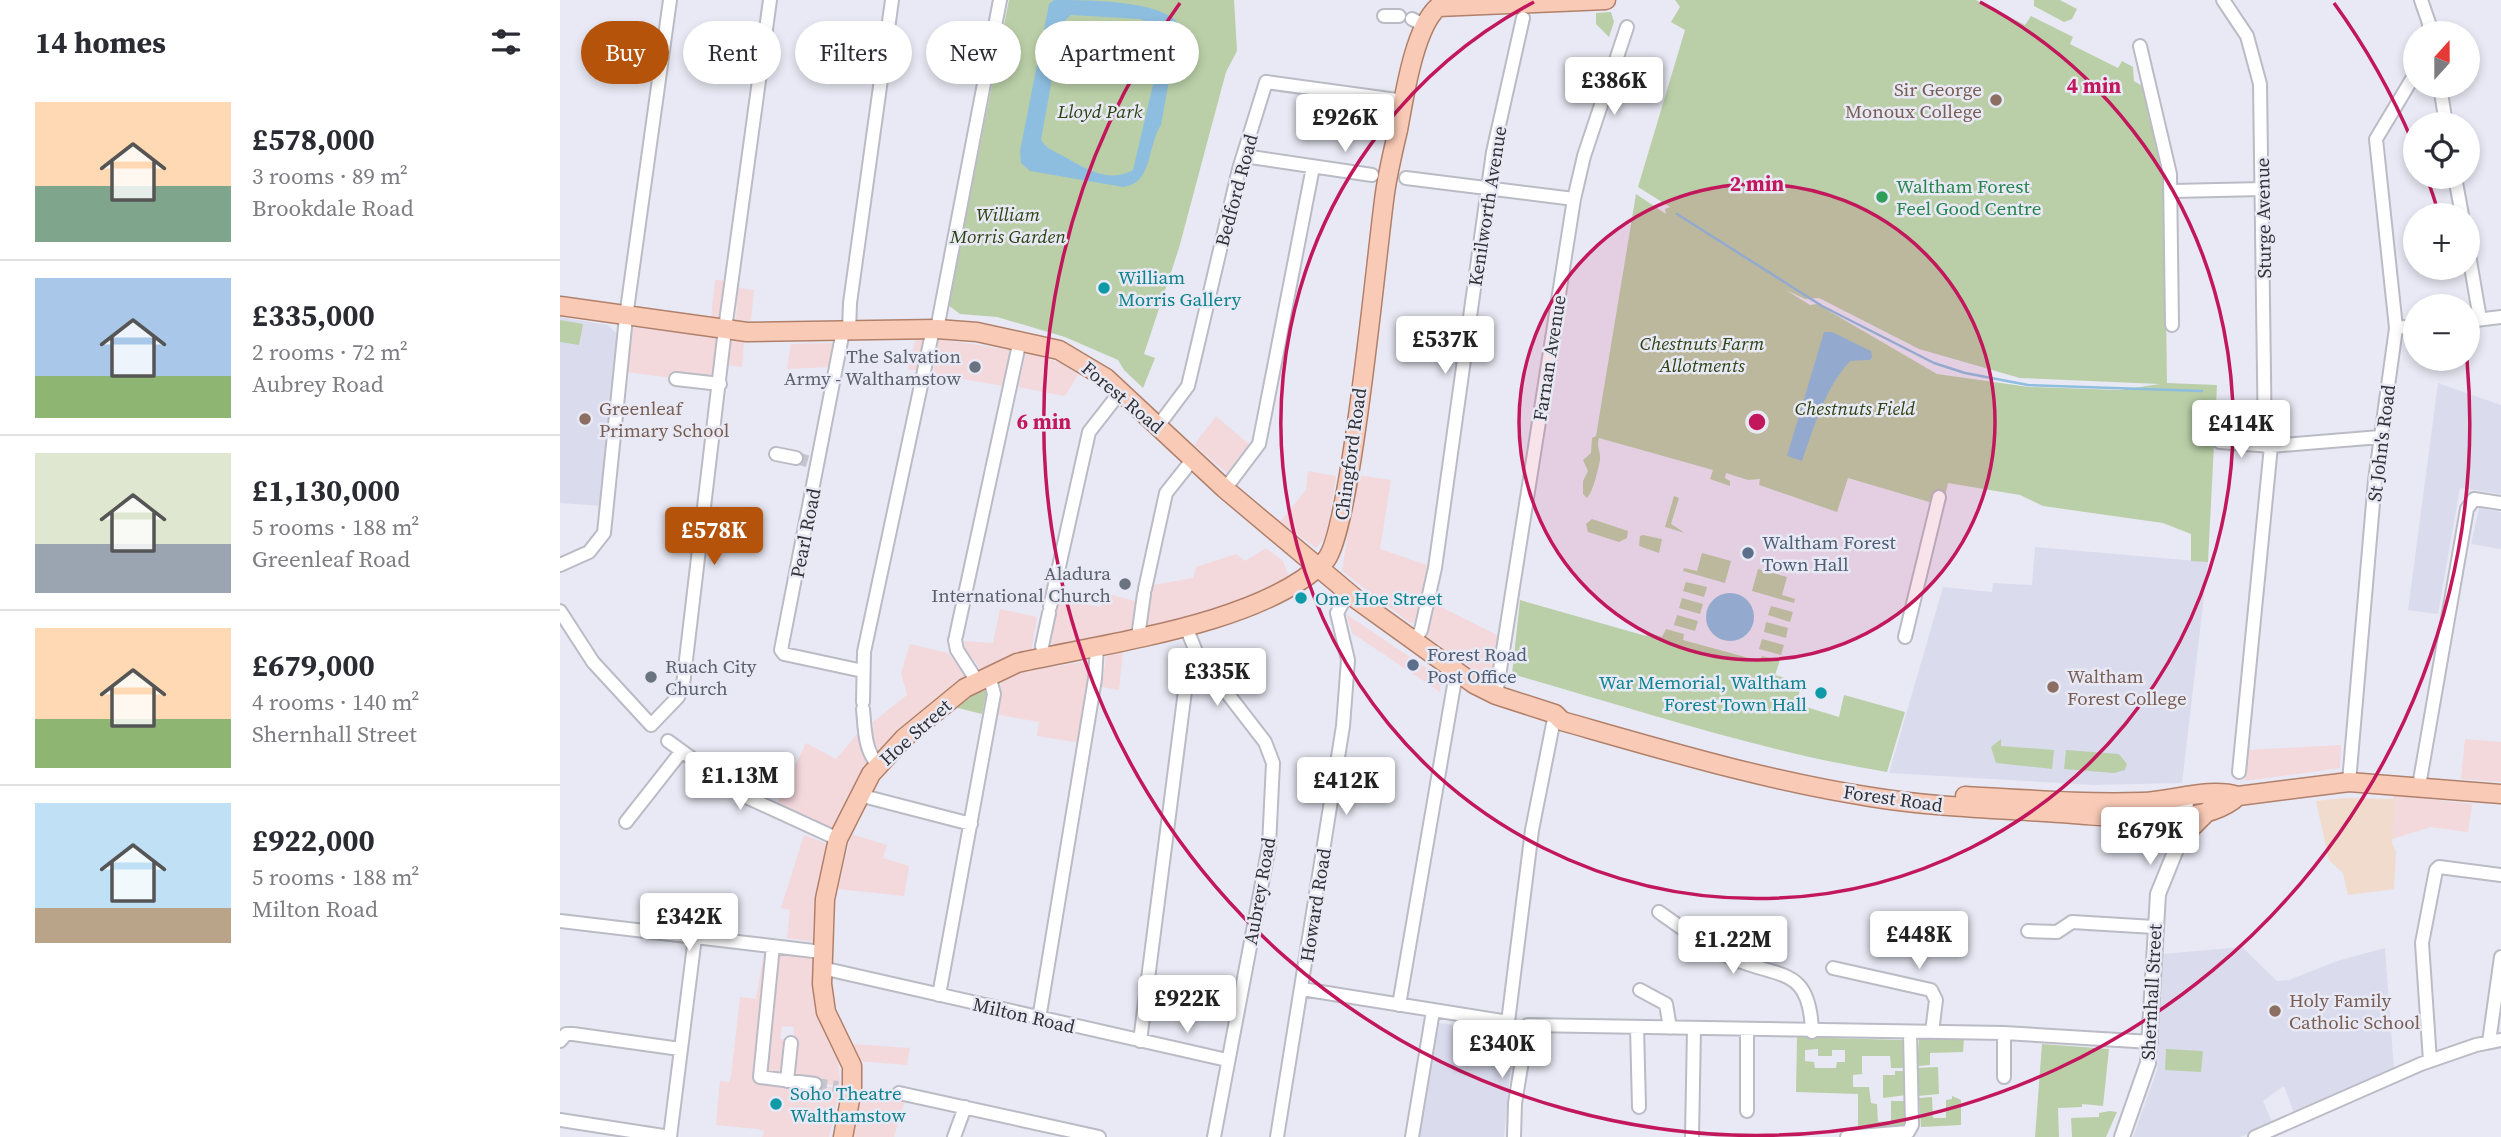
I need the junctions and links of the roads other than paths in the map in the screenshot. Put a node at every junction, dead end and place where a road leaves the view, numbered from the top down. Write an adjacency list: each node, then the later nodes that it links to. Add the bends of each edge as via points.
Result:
1 (670, 0): 26 (street)
2 (771, 0): 33 (street)
3 (892, 0): 34 (street, Pearl Road)
4 (1000, 0): 32 (street)
5 (1606, 0): 9 (main road, Chingford Road)
6 (2223, 0): 22 (street, Sturge Avenue, via 2247,36 2257,65)
7 (2421, 0): 12 (street)
8 (1437, 3): 9 (main road, Chingford Road); 11 (main road, Chingford Road, via 1430,14)
9 (1523, 7): 21 (street, Kenilworth Avenue)
10 (1384, 16): 11 (street)
11 (1412, 20): 16 (main road, Chingford Road)
12 (2428, 21)
13 (1627, 27): 24 (street, Farnan Avenue)
14 (2140, 46): 23 (street)
15 (2403, 94): 31 (street, St John's Road, via 2376,139)
16 (1404, 101): 17 (street, Bedford Road, via 1269,81); 50 (main road, Chingford Road, via 1386,190 1340,525 1334,549)
17 (1244, 156): 18 (street); 39 (street, Bedford Road, via 1184,394)
18 (1313, 167): 19 (street); 46 (street, via 1259,444)
19 (1372, 175)
20 (1406, 178): 21 (street)
21 (1488, 187): 24 (street); 56 (street, Kenilworth Avenue, via 1435,568)
22 (2263, 189): 23 (street); 42 (street, Sturge Avenue)
23 (2172, 191): 29 (street)
24 (1574, 199): 63 (street, Farnan Avenue)
25 (560, 306): 26 (main road, Forest Road)
26 (626, 317): 33 (main road, Forest Road); 49 (street, via 604,533 589,552)
27 (2501, 317): 28 (street)
28 (2480, 319)
29 (2172, 325)
30 (2403, 327): 31 (street)
31 (2396, 328): 40 (street, St John's Road)
32 (935, 329): 34 (main road, Forest Road); 35 (main road, Forest Road); 60 (street)
33 (725, 330): 34 (main road, Forest Road); 37 (street)
34 (846, 331): 60 (street, Pearl Road, via 815,463 782,650)
35 (1020, 340): 38 (main road, Forest Road, via 1069,354); 62 (street, via 956,638 957,650)
36 (676, 379): 37 (street)
37 (720, 384): 52 (street, via 678,697 651,725 593,662)
38 (1121, 391): 39 (main road, Forest Road); 59 (street, via 1089,432 1042,646)
39 (1158, 426): 45 (main road, Forest Road)
40 (2380, 437): 42 (street); 69 (street, St John's Road)
41 (2220, 442): 42 (street)
42 (2268, 446): 68 (street, Sturge Avenue)
43 (776, 454): 44 (street)
44 (796, 458)
45 (1193, 460): 46 (main road, Forest Road); 54 (street, via 1166,493)
46 (1228, 486): 50 (main road, Forest Road)
47 (1939, 497): 55 (street)
48 (2501, 503): 70 (street, via 2474,499 2467,509)
49 (560, 565)
50 (1317, 569): 51 (main road, Forest Road); 53 (main road, Hoe Street, via 1254,603)
51 (1345, 597): 56 (main road, Forest Road); 89 (street, Howard Road, via 1337,613 1348,660 1344,717)
52 (560, 611)
53 (1186, 627): 54 (main road, Hoe Street); 58 (street, Aubrey Road)
54 (1138, 637): 57 (main road, Hoe Street)
55 (1905, 637)
56 (1414, 642): 61 (main road, Forest Road)
57 (1097, 646): 59 (main road, Hoe Street); 94 (street)
58 (1197, 654): 104 (street, via 1186,683); 109 (street, Aubrey Road, via 1265,742 1273,763 1269,846)
59 (1045, 657): 62 (main road, Hoe Street)
60 (863, 671): 67 (street, via 867,745)
61 (1460, 674): 63 (main road, Forest Road); 92 (street, via 1454,685)
62 (983, 678): 67 (main road, Hoe Street, via 904,738); 76 (street, via 994,694)
63 (1496, 695): 64 (main road, Forest Road)
64 (1555, 714): 74 (main road, Forest Road, via 1562,721 1746,771 1870,797 2014,812 2148,819); 93 (street, via 1532,830 1508,1022)
65 (668, 741): 66 (street)
66 (681, 752): 75 (street); 77 (street, via 742,795)
67 (878, 765): 72 (main road, Hoe Street)
68 (2239, 772)
69 (2349, 782): 70 (main road, Forest Road); 73 (main road, Forest Road)
70 (2419, 786): 71 (main road, Forest Road)
71 (2501, 794)
72 (859, 795): 76 (street); 77 (main road, Hoe Street)
73 (2238, 796): 74 (main road, Forest Road, via 2209,810); 74 (main road, Forest Road, via 2225,792)
74 (2181, 812): 78 (street, Shernhall Street); 78 (street, Shernhall Street, via 2173,839)
75 (626, 822)
76 (971, 824): 91 (street)
77 (838, 839): 87 (main road, Hoe Street, via 825,899)
78 (2177, 847): 82 (street, Shernhall Street, via 2158,894)
79 (2501, 874): 110 (street, via 2436,870 2422,943)
80 (1660, 912): 99 (street, via 1730,957 1796,980 1811,1006)
81 (560, 921): 84 (street, Milton Road)
82 (2154, 927): 83 (street, via 2071,922 2057,932); 106 (street, Shernhall Street)
83 (2028, 931)
84 (695, 937): 85 (street, Milton Road); 108 (street)
85 (773, 946): 87 (street, Milton Road); 112 (street, via 760,1077)
86 (2501, 957): 105 (street)
87 (822, 960): 91 (street, Milton Road); 120 (main road, Hoe Street, via 824,1005 852,1066 845,1088)
88 (1833, 968): 101 (street, via 1931,990 1936,1000)
89 (1302, 989): 92 (street); 124 (street, Howard Road)
90 (1640, 990): 96 (street, via 1666,1004)
91 (939, 995): 94 (street, Milton Road)
92 (1399, 1005): 93 (street)
93 (1433, 1011): 125 (street)
94 (1039, 1019): 104 (street, Milton Road)
95 (1637, 1027): 96 (street); 116 (street); 126 (street, via 1528,1025)
96 (1670, 1028): 97 (street)
97 (1694, 1028): 98 (street); 127 (street)
98 (1747, 1030): 99 (street); 117 (street)
99 (1812, 1032): 100 (street)
100 (1910, 1032): 101 (street); 128 (street, via 1912,1125 1908,1132)
101 (1932, 1032): 102 (street)
102 (2004, 1033): 106 (street); 111 (street)
103 (560, 1041): 108 (street, via 573,1034)
104 (1140, 1041): 109 (street, Milton Road)
105 (2495, 1041): 110 (street)
106 (2151, 1042): 129 (street, Shernhall Street, via 2141,1087)
107 (791, 1043): 112 (street)
108 (680, 1049): 119 (street)
109 (1227, 1060): 123 (street, Aubrey Road)
110 (2430, 1062): 130 (street)
111 (2004, 1077)
112 (787, 1081): 113 (street)
113 (815, 1084)
114 (899, 1093): 115 (street)
115 (965, 1107): 121 (street); 122 (street)
116 (1639, 1107)
117 (1747, 1111)
118 (560, 1120): 119 (street)
119 (670, 1137)
120 (843, 1137)
121 (954, 1137)
122 (1099, 1137)
123 (1214, 1137)
124 (1277, 1137)
125 (1412, 1137)
126 (1514, 1137)
127 (1692, 1137)
128 (1847, 1137)
129 (2122, 1137)
130 (2255, 1137)

